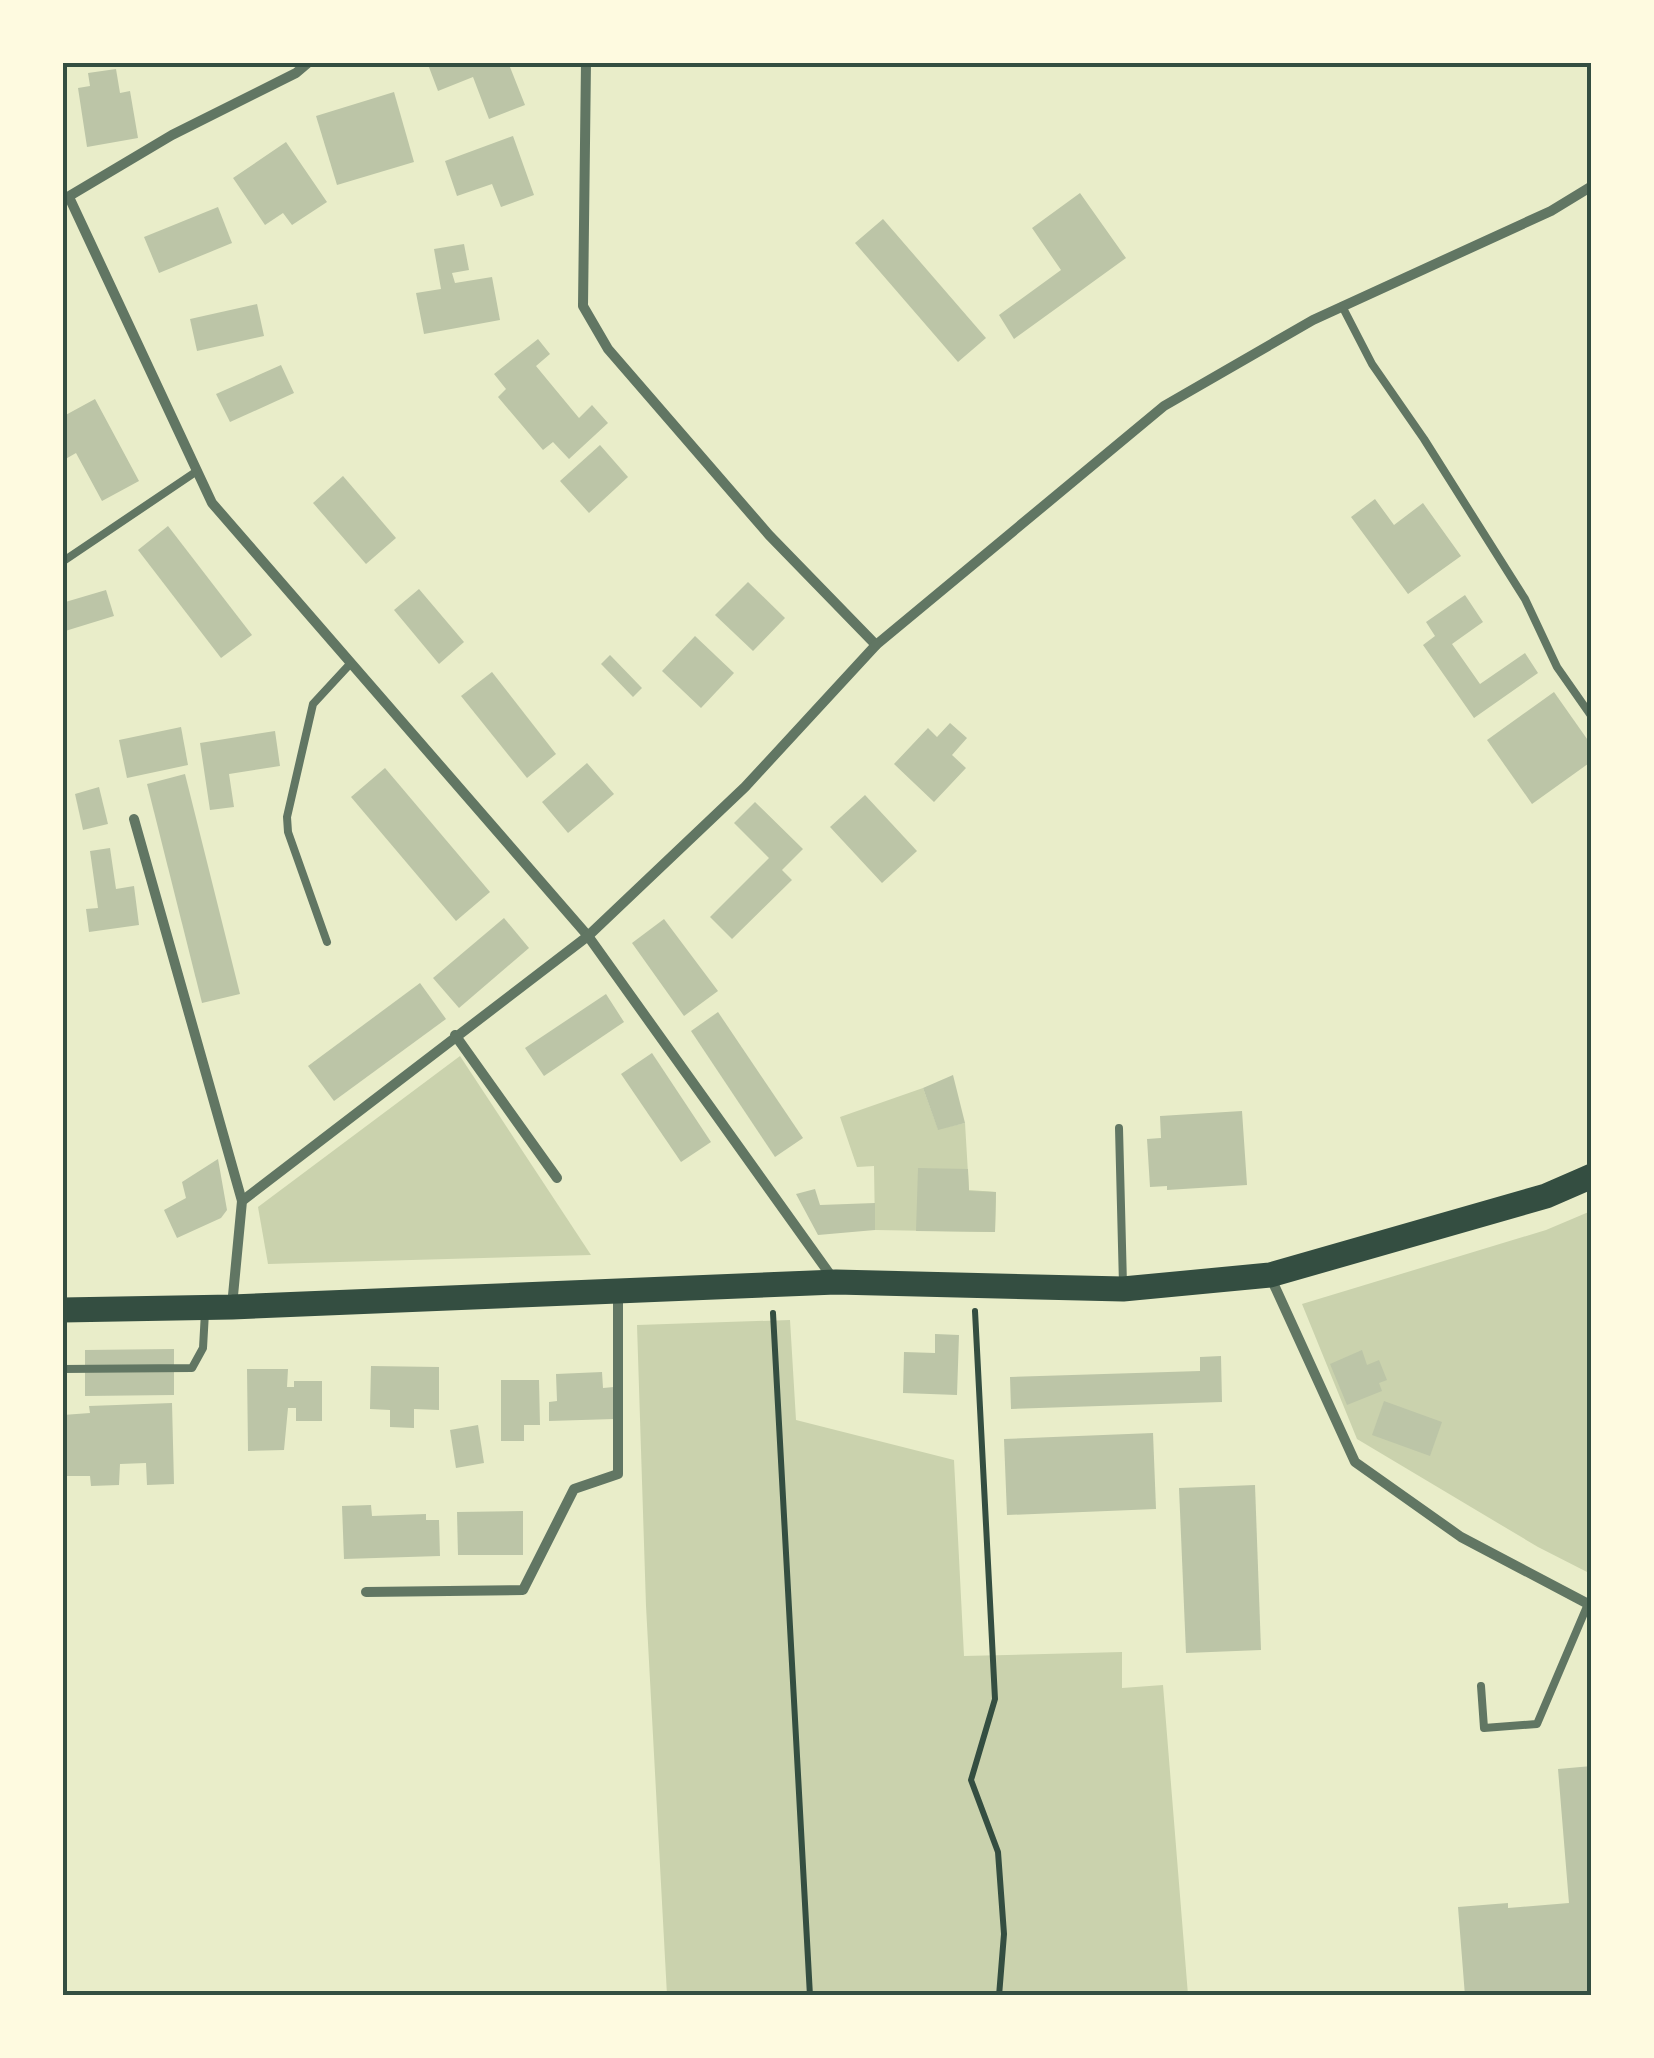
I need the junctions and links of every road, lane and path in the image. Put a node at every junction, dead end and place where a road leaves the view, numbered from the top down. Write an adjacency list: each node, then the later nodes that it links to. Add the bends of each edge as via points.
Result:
1 (309, 62): 4 (street)
2 (586, 62): 8 (street, via 584,306 608,349 769,535)
3 (1592, 186): 5 (street, via 1551,212)
4 (66, 198): 6 (street)
5 (1342, 306): 8 (street, via 1164,406); 10 (lane)
6 (198, 470): 7 (lane); 9 (street, via 212,503)
7 (62, 562)
8 (876, 645): 12 (street, via 744,787)
9 (350, 664): 12 (street); 13 (lane, via 312,704 287,818)
10 (1592, 717)
11 (134, 819): 18 (street)
12 (588, 936): 14 (street); 20 (street)
13 (328, 942)
14 (455, 1036): 17 (street); 18 (street)
15 (1118, 1128): 24 (lane)
16 (1592, 1176): 19 (main road, via 1546,1196)
17 (557, 1178)
18 (242, 1201): 25 (street)
19 (1270, 1275): 24 (main road); 30 (street, via 1354,1462 1461,1538)
20 (836, 1282): 21 (main road); 22 (main road)
21 (771, 1284): 23 (main road); 32 (path)
22 (973, 1286): 24 (main road); 33 (path, via 995,1698 971,1780 998,1852 1004,1934)
23 (618, 1289): 25 (main road); 29 (street, via 618,1474 574,1489 523,1590)
24 (1123, 1289)
25 (232, 1307): 26 (main road)
26 (205, 1308): 27 (main road); 28 (lane, via 203,1348 192,1368)
27 (62, 1310)
28 (62, 1369)
29 (366, 1592)
30 (1590, 1605): 31 (lane, via 1537,1724 1484,1728)
31 (1481, 1686)
32 (810, 1996)
33 (998, 1996)

